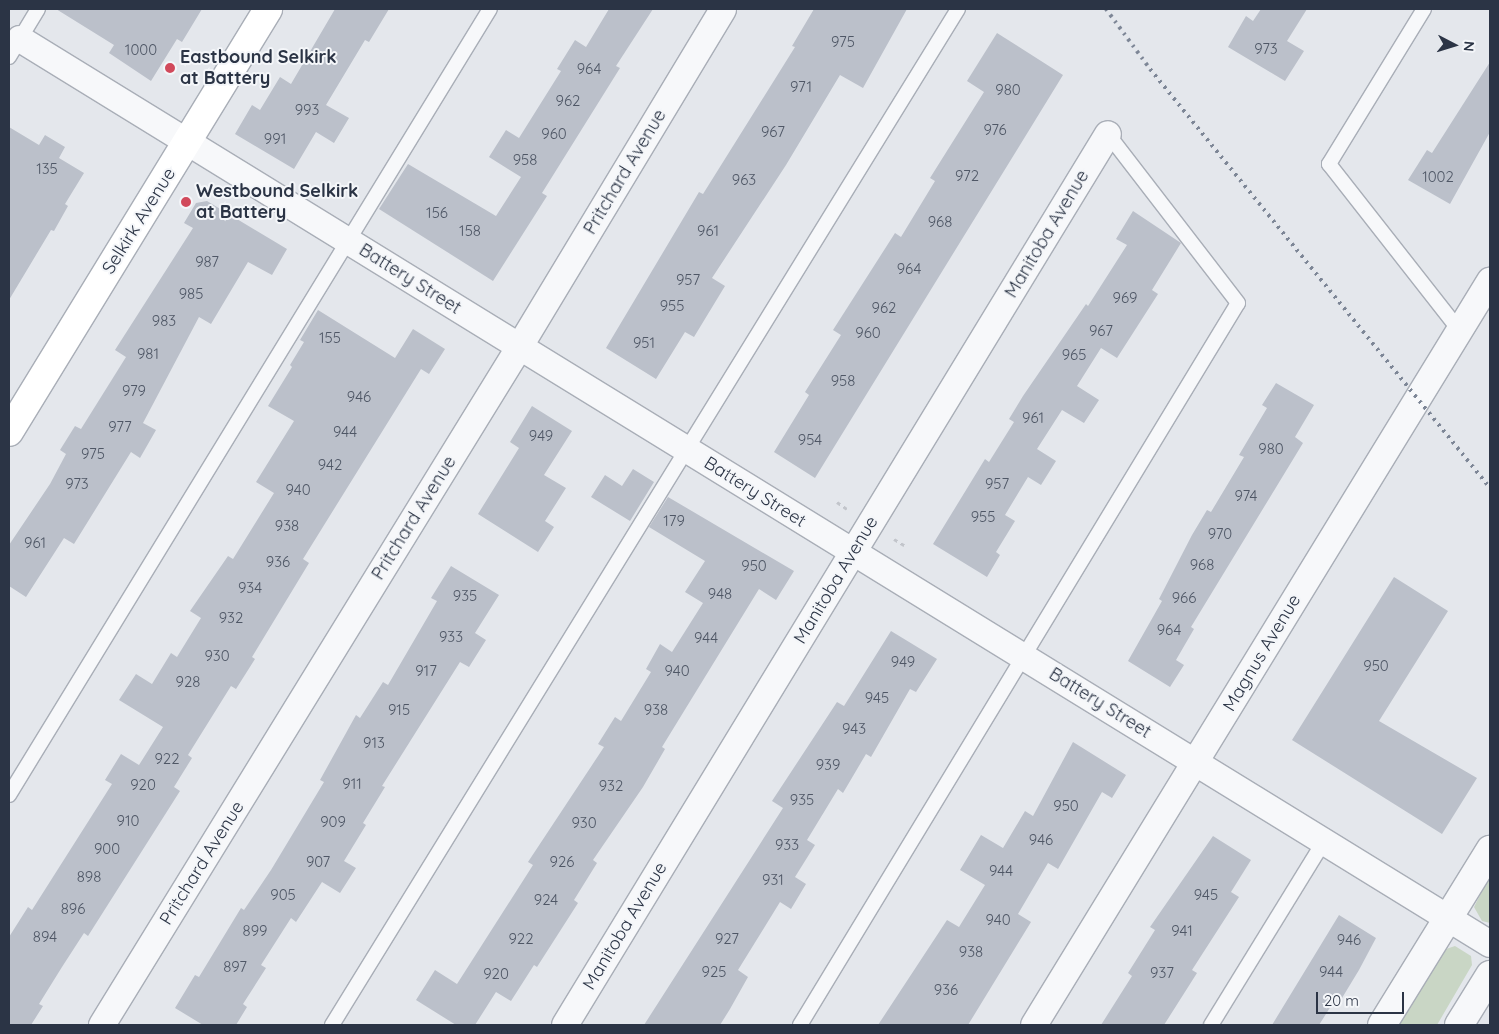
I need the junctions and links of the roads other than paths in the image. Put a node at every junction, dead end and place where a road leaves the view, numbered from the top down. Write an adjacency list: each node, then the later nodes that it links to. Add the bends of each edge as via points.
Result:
1 (38, 9): 7 (lane)
2 (268, 9): 9 (main road, Selkirk Avenue)
3 (490, 9): 10 (lane)
4 (723, 9): 13 (street, Pritchard Avenue)
5 (958, 9): 15 (lane)
6 (1424, 9): 12 (lane, via 1329,164)
7 (14, 48): 9 (street, Battery Street)
8 (1108, 134): 16 (street, Manitoba Avenue); 17 (lane, via 1238,303)
9 (187, 143): 10 (street, Battery Street); 14 (main road, Selkirk Avenue)
10 (347, 240): 13 (street, Battery Street); 19 (lane)
11 (1490, 282): 12 (street, Magnus Avenue)
12 (1460, 331): 18 (street, Magnus Avenue)
13 (520, 346): 15 (street, Battery Street); 25 (street, Pritchard Avenue)
14 (9, 432)
15 (684, 448): 16 (street, Battery Street); 26 (lane)
16 (853, 552): 17 (street, Battery Street); 27 (street, Manitoba Avenue)
17 (1024, 656): 18 (street, Battery Street); 28 (lane)
18 (1196, 762): 20 (street, Battery Street); 29 (street, Magnus Avenue)
19 (9, 795)
20 (1323, 843): 22 (street, Battery Street); 30 (lane)
21 (1490, 850): 22 (street)
22 (1449, 919): 23 (street, Battery Street); 31 (street)
23 (1490, 944)
24 (1490, 975): 32 (street)
25 (102, 1025)
26 (332, 1025)
27 (565, 1025)
28 (800, 1025)
29 (1034, 1025)
30 (1211, 1025)
31 (1382, 1025)
32 (1459, 1025)

